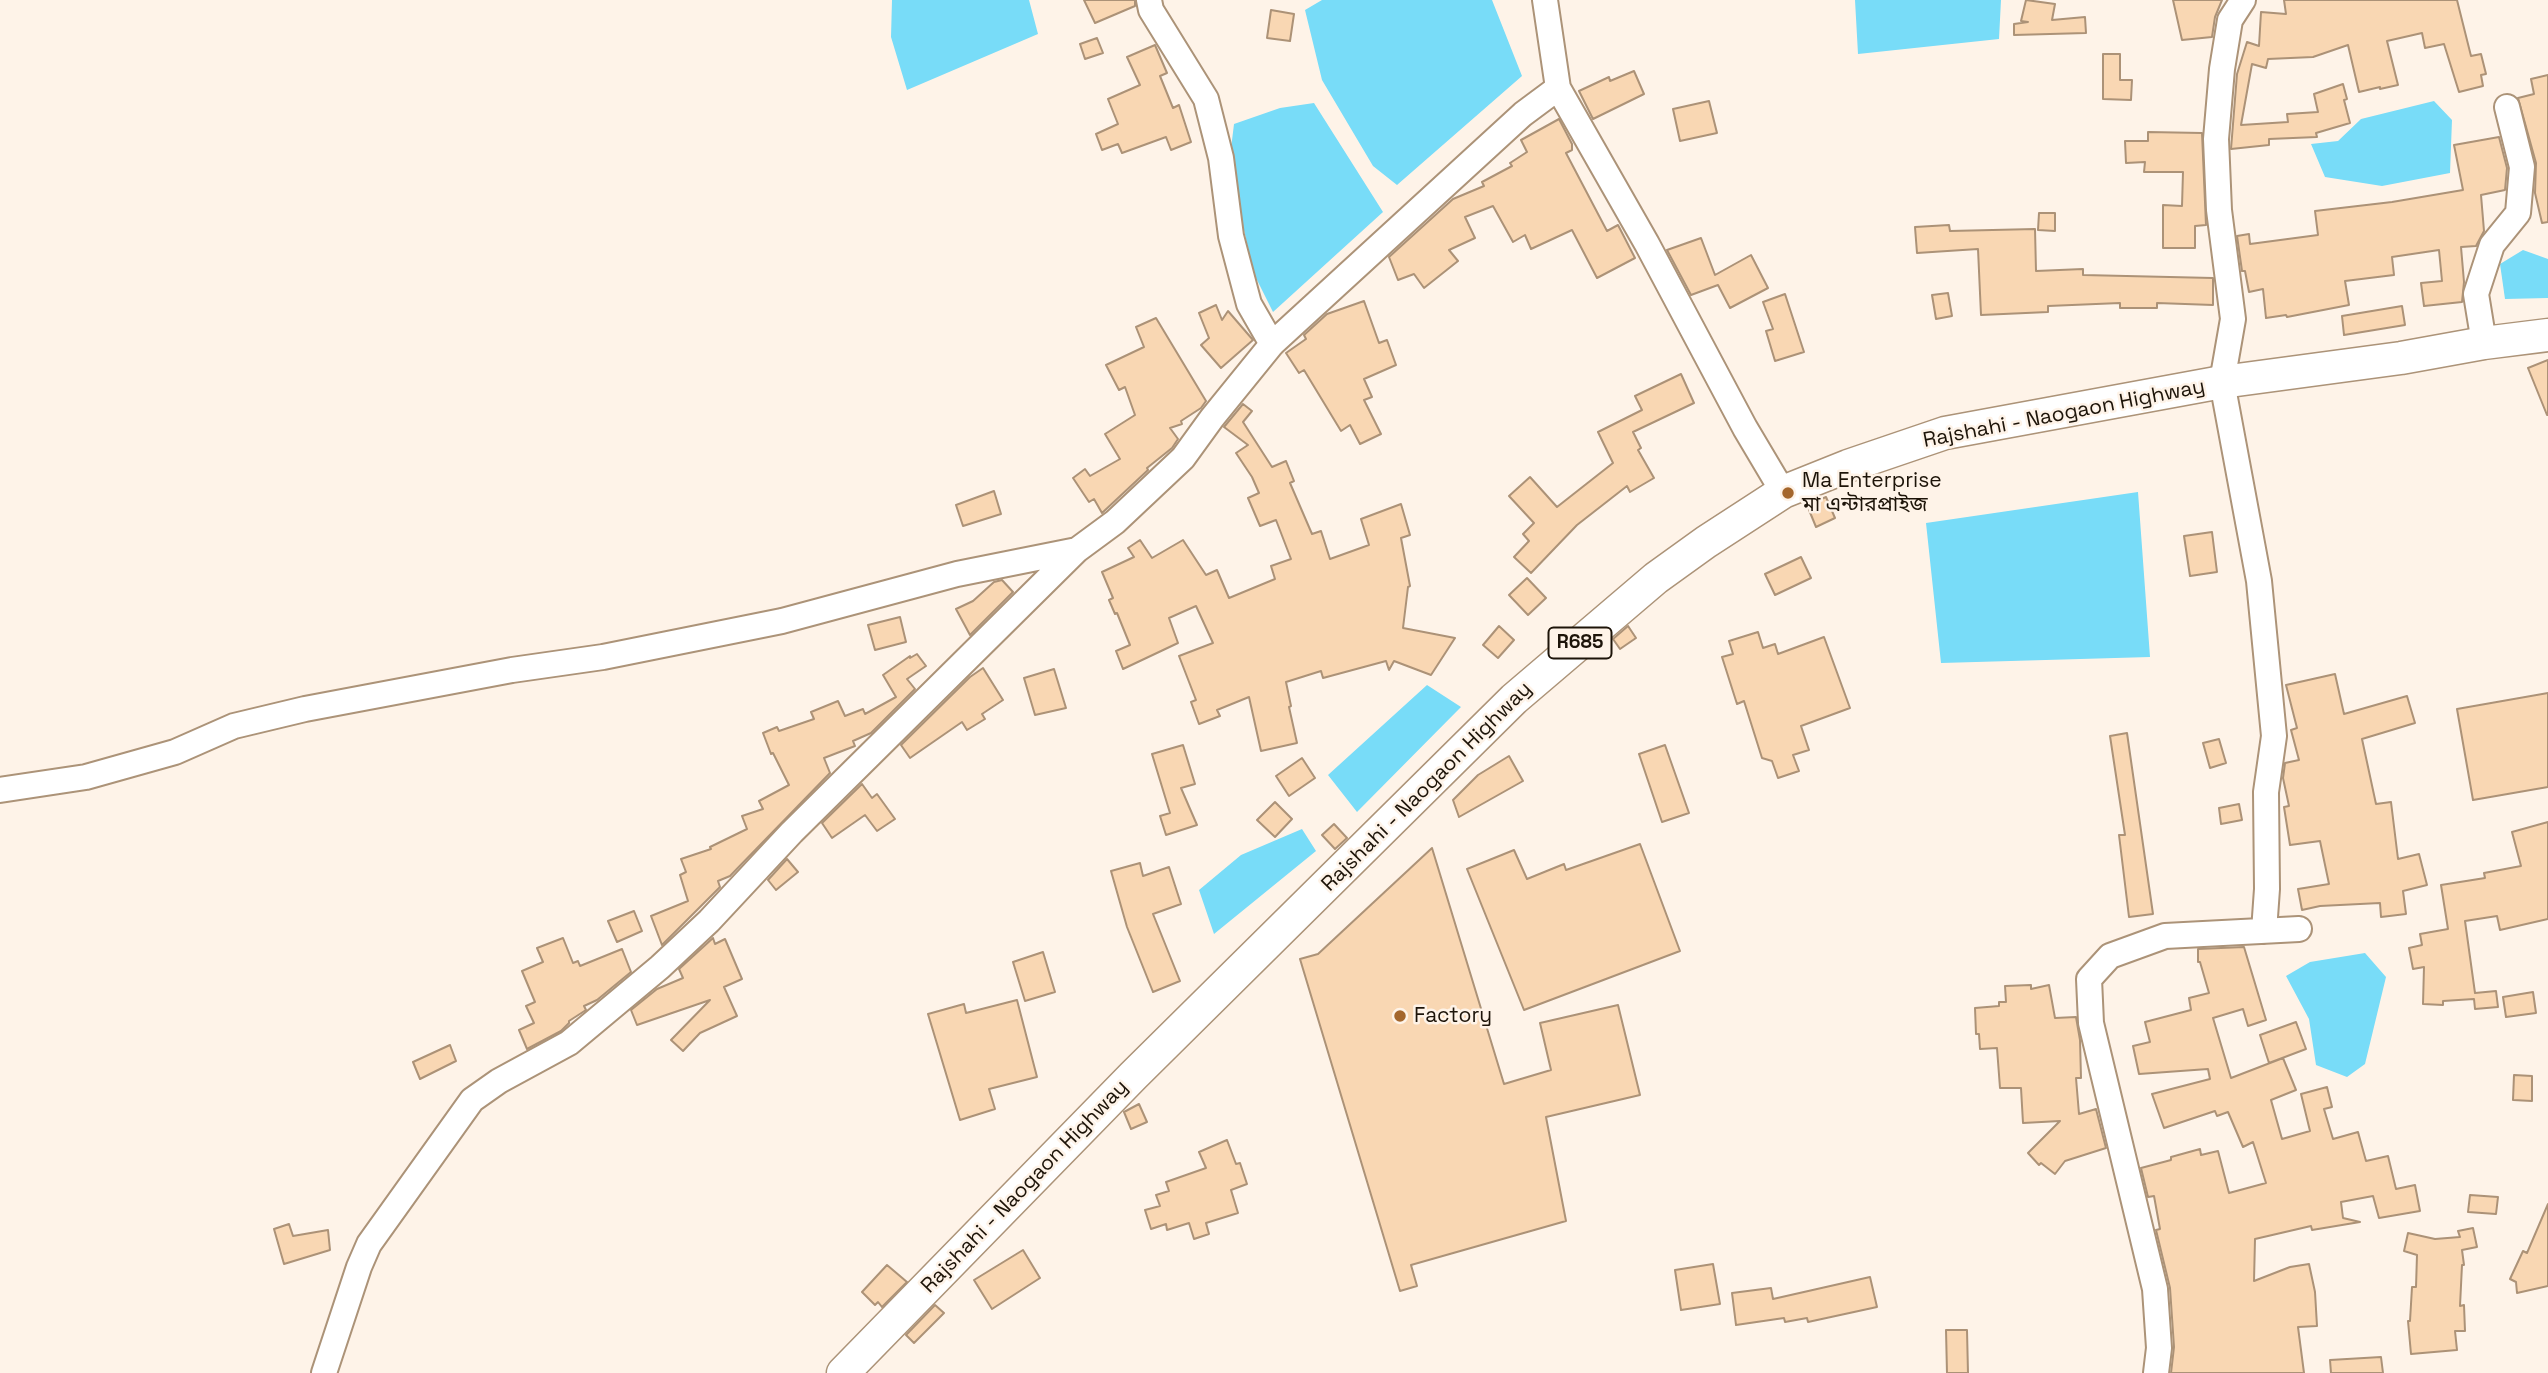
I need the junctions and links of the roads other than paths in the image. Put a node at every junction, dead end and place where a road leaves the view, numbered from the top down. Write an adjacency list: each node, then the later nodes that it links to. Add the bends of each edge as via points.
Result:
1 (1150, 0): 8 (street, via 1206,99 1249,304)
2 (1545, 0): 4 (street)
3 (2243, 0): 9 (street, via 2230,20 2216,139 2233,319)
4 (1558, 88): 8 (street, via 1513,123); 10 (street)
5 (2507, 107): 7 (street, via 2522,167 2518,213 2492,245 2476,294)
6 (2548, 334): 7 (main road, Rajshahi - Naogaon Highway / R685)
7 (2484, 343): 9 (main road, Rajshahi - Naogaon Highway / R685)
8 (1272, 344): 11 (street, via 1183,458 1115,522)
9 (2222, 382): 10 (main road, Rajshahi - Naogaon Highway / R685, via 1945,433); 14 (street, via 2259,581 2274,736 2266,792)
10 (1783, 492): 16 (main road, Rajshahi - Naogaon Highway / R685, via 1656,578 1514,699 1133,1076)
11 (1077, 550): 12 (street, via 957,574 782,621 305,709 234,726 175,752 86,777); 15 (street, via 660,967 569,1043 472,1100 369,1244)
12 (0, 790)
13 (2299, 929): 14 (street)
14 (2264, 931): 17 (street, via 2165,936 2110,956 2089,979 2093,1034 2155,1289)
15 (324, 1373)
16 (843, 1373)
17 (2156, 1373)

